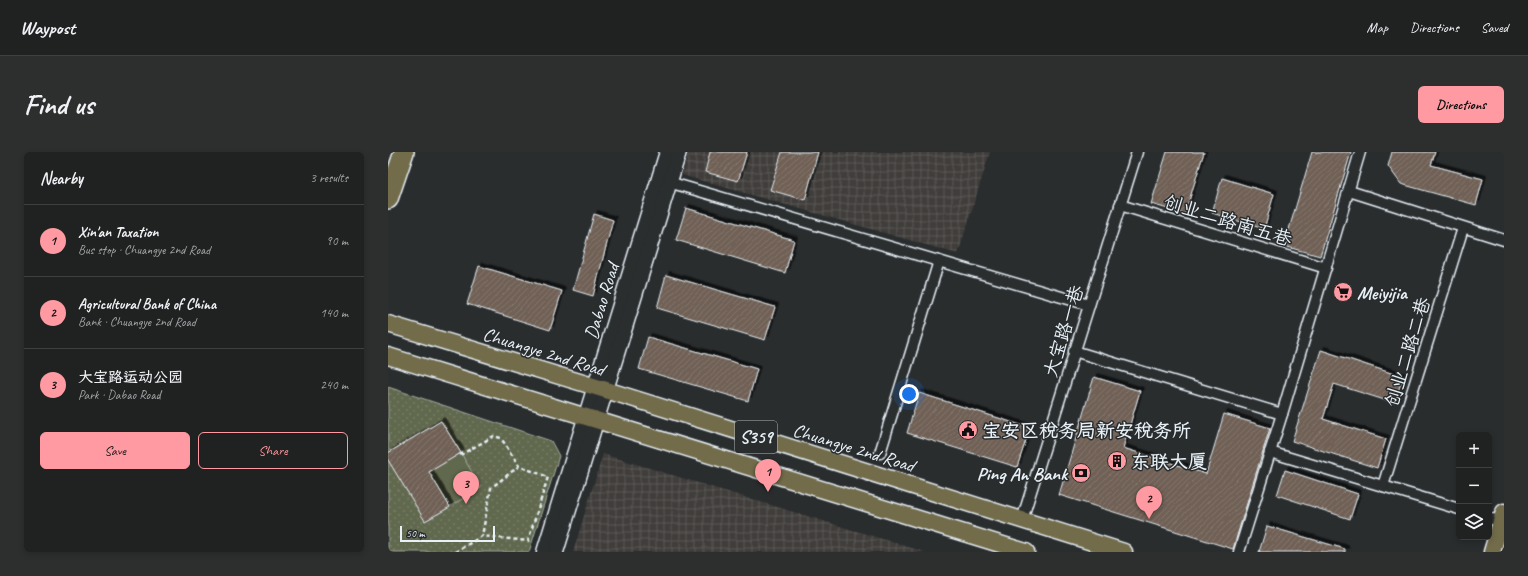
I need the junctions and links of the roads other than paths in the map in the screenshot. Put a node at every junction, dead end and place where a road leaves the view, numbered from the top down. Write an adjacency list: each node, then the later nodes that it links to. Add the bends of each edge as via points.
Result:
1 (404, 152): 8 (highway)
2 (667, 152): 6 (main road, Dabao Road)
3 (679, 152): 6 (main road, Dabao Road)
4 (1137, 152): 9 (street, 大宝路一巷)
5 (1360, 152): 7 (street)
6 (664, 180): 12 (street); 18 (main road, Dabao Road)
7 (1349, 191): 10 (street); 13 (street)
8 (388, 199)
9 (1120, 205): 13 (street, 创业二路南五巷); 14 (street, 大宝路一巷)
10 (1463, 228): 11 (street); 23 (street, 创业二路二巷)
11 (1504, 240)
12 (939, 261): 14 (street); 22 (street)
13 (1326, 268): 19 (street)
14 (1089, 305): 16 (street, 大宝路一巷)
15 (388, 324): 18 (main road, Chuangye 2nd Road / S359)
16 (1074, 351): 19 (street); 26 (street, 大宝路一巷)
17 (388, 356): 20 (main road, S359)
18 (600, 388): 20 (main road, Dabao Road); 26 (main road, Chuangye 2nd Road / S359)
19 (1282, 414): 21 (street)
20 (591, 417): 27 (main road, S359); 28 (main road, Dabao Road); 29 (main road, Dabao Road)
21 (1270, 452): 23 (street); 32 (street)
22 (880, 453)
23 (1383, 486): 24 (street)
24 (1456, 508)
25 (1498, 518): 33 (main road)
26 (1022, 520): 31 (main road, Chuangye 2nd Road / S359)
27 (1006, 549): 30 (main road, S359)
28 (544, 552)
29 (556, 552)
30 (1026, 552)
31 (1124, 552)
32 (1239, 552)
33 (1492, 552)

